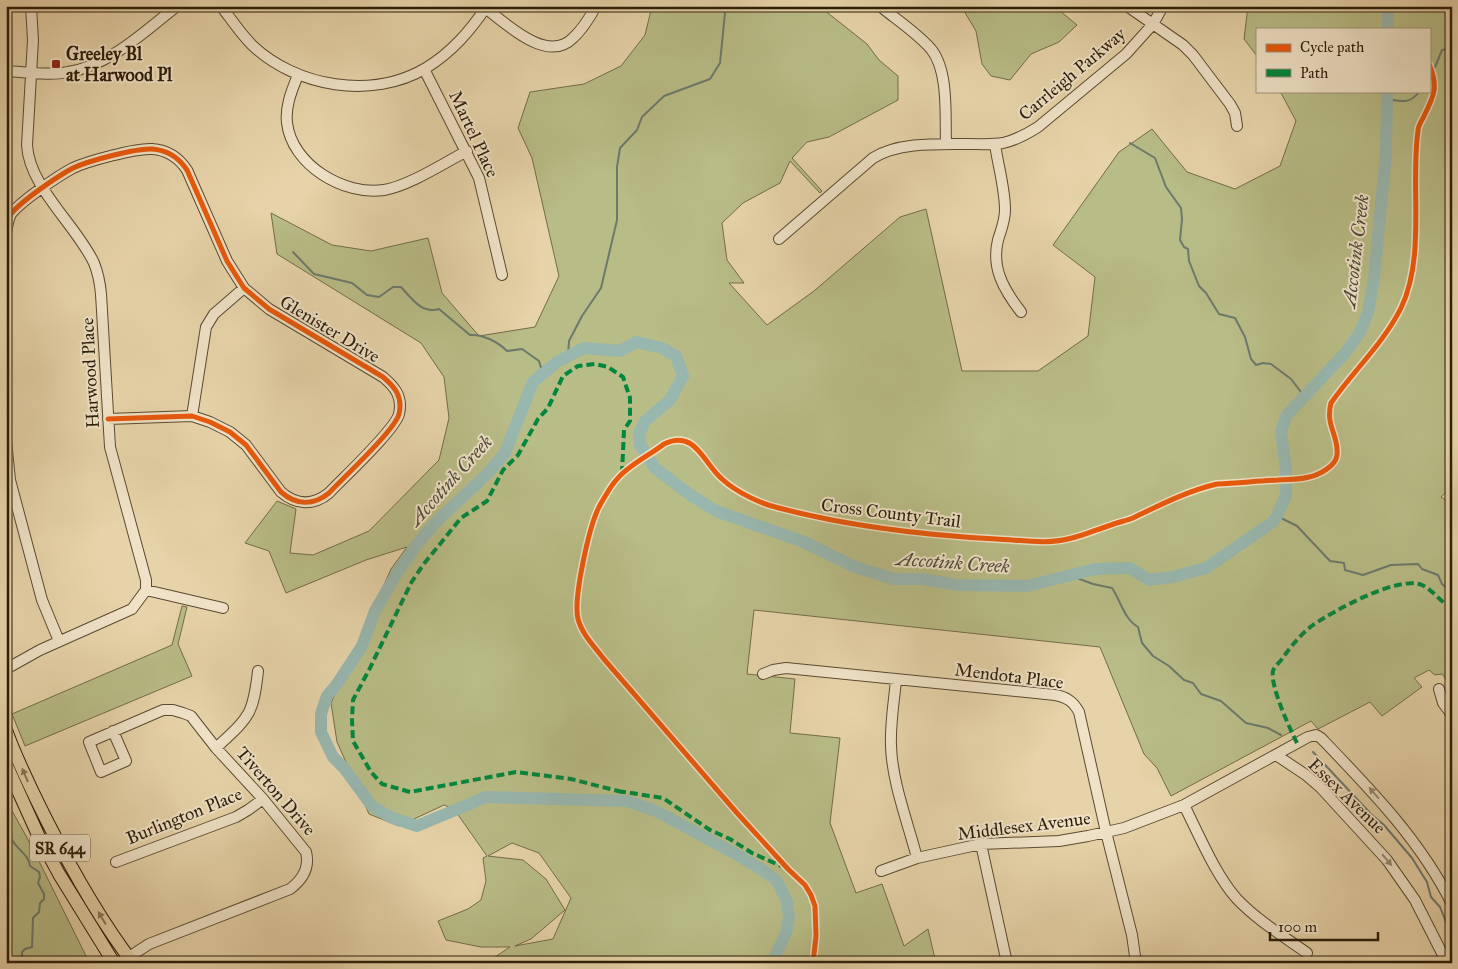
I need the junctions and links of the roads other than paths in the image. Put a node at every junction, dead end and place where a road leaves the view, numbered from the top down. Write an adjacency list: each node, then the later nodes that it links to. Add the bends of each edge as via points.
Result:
1 (31, 6): 12 (street, Harwood Place)
2 (177, 6): 12 (street, via 97,64 67,73)
3 (221, 6): 13 (street, via 252,45)
4 (596, 6): 8 (street, via 574,38 561,46 550,47 531,41)
5 (880, 6): 15 (street, via 924,42 940,63)
6 (1127, 6): 9 (street)
7 (1163, 6): 9 (street, Carrleigh Parkway)
8 (486, 7): 10 (street, via 456,45)
9 (1153, 24): 14 (street, via 1193,55 1230,104); 16 (street, Carrleigh Parkway, via 1126,54 1038,126 1018,138)
10 (424, 69): 13 (street, via 391,81 361,86 331,84); 17 (street, Martel Place)
11 (6, 71): 12 (street)
12 (31, 72): 18 (street, Harwood Place, via 28,153 32,170)
13 (298, 75): 17 (street, via 287,109 291,138 308,163 338,183 365,190 390,189)
14 (1237, 126)
15 (946, 144): 16 (street, Carrleigh Parkway); 20 (street, Carrleigh Parkway, via 900,147 878,155)
16 (995, 144): 23 (street, via 1005,209 996,252 997,268 1003,286)
17 (467, 152): 21 (street, Martel Place, via 482,186)
18 (44, 188): 19 (street, Glenister Drive, via 17,208); 22 (street, Glenister Drive, via 87,163 141,150 164,151 181,162 186,170 227,261); 25 (street, Harwood Place, via 88,252 97,272)
19 (6, 233)
20 (779, 239)
21 (502, 274)
22 (244, 288): 24 (street, via 214,314 206,326); 24 (street, Glenister Drive, via 269,309 383,377 397,391 399,414 390,429 329,493 310,502 296,501 281,492 239,438)
23 (1021, 312)
24 (192, 416): 25 (street, Glenister Drive)
25 (108, 419): 27 (street, Harwood Place, via 110,447)
26 (6, 440): 29 (street, via 10,480 42,600)
27 (146, 590): 28 (street); 29 (street, via 132,609)
28 (223, 608)
29 (59, 641): 30 (street)
30 (6, 669)
31 (258, 671): 38 (street, via 251,712)
32 (763, 674): 33 (street, Mendota Place, via 786,668)
33 (896, 680): 43 (street, Mendota Place, via 1055,695 1072,702 1079,712); 45 (street, via 892,757)
34 (1439, 689): 35 (street, via 1443,703)
35 (1452, 715)
36 (6, 730): 50 (main road, SR 644, one-way to 36, via 64,855 31,790)
37 (113, 731): 38 (street, Tiverton Drive, via 163,710 173,710 191,716)
38 (216, 748): 41 (street, Tiverton Drive)
39 (1276, 755): 42 (street, Middlesex Avenue); 48 (street, Essex Avenue, one-way to 39, via 1431,867 1396,819 1321,738 1312,735); 54 (street, Essex Avenue, one-way to 54, via 1321,788 1388,860 1415,900)
40 (6, 764): 51 (main road, SR 644, via 59,874)
41 (263, 799): 46 (street, Burlington Place, via 236,817); 50 (street, Tiverton Drive, via 306,852 308,860 302,878 290,890 150,944)
42 (1184, 805): 43 (street, Middlesex Avenue, via 1146,821); 49 (street, via 1236,898)
43 (1106, 832): 44 (street, Middlesex Avenue, via 1059,841); 53 (street, Mendota Place)
44 (981, 844): 45 (street, Middlesex Avenue); 52 (street)
45 (917, 858): 47 (street, Middlesex Avenue)
46 (116, 862)
47 (881, 871)
48 (1452, 904)
49 (1307, 953)
50 (127, 961)
51 (114, 963)
52 (1007, 963)
53 (1136, 963)
54 (1447, 963)

